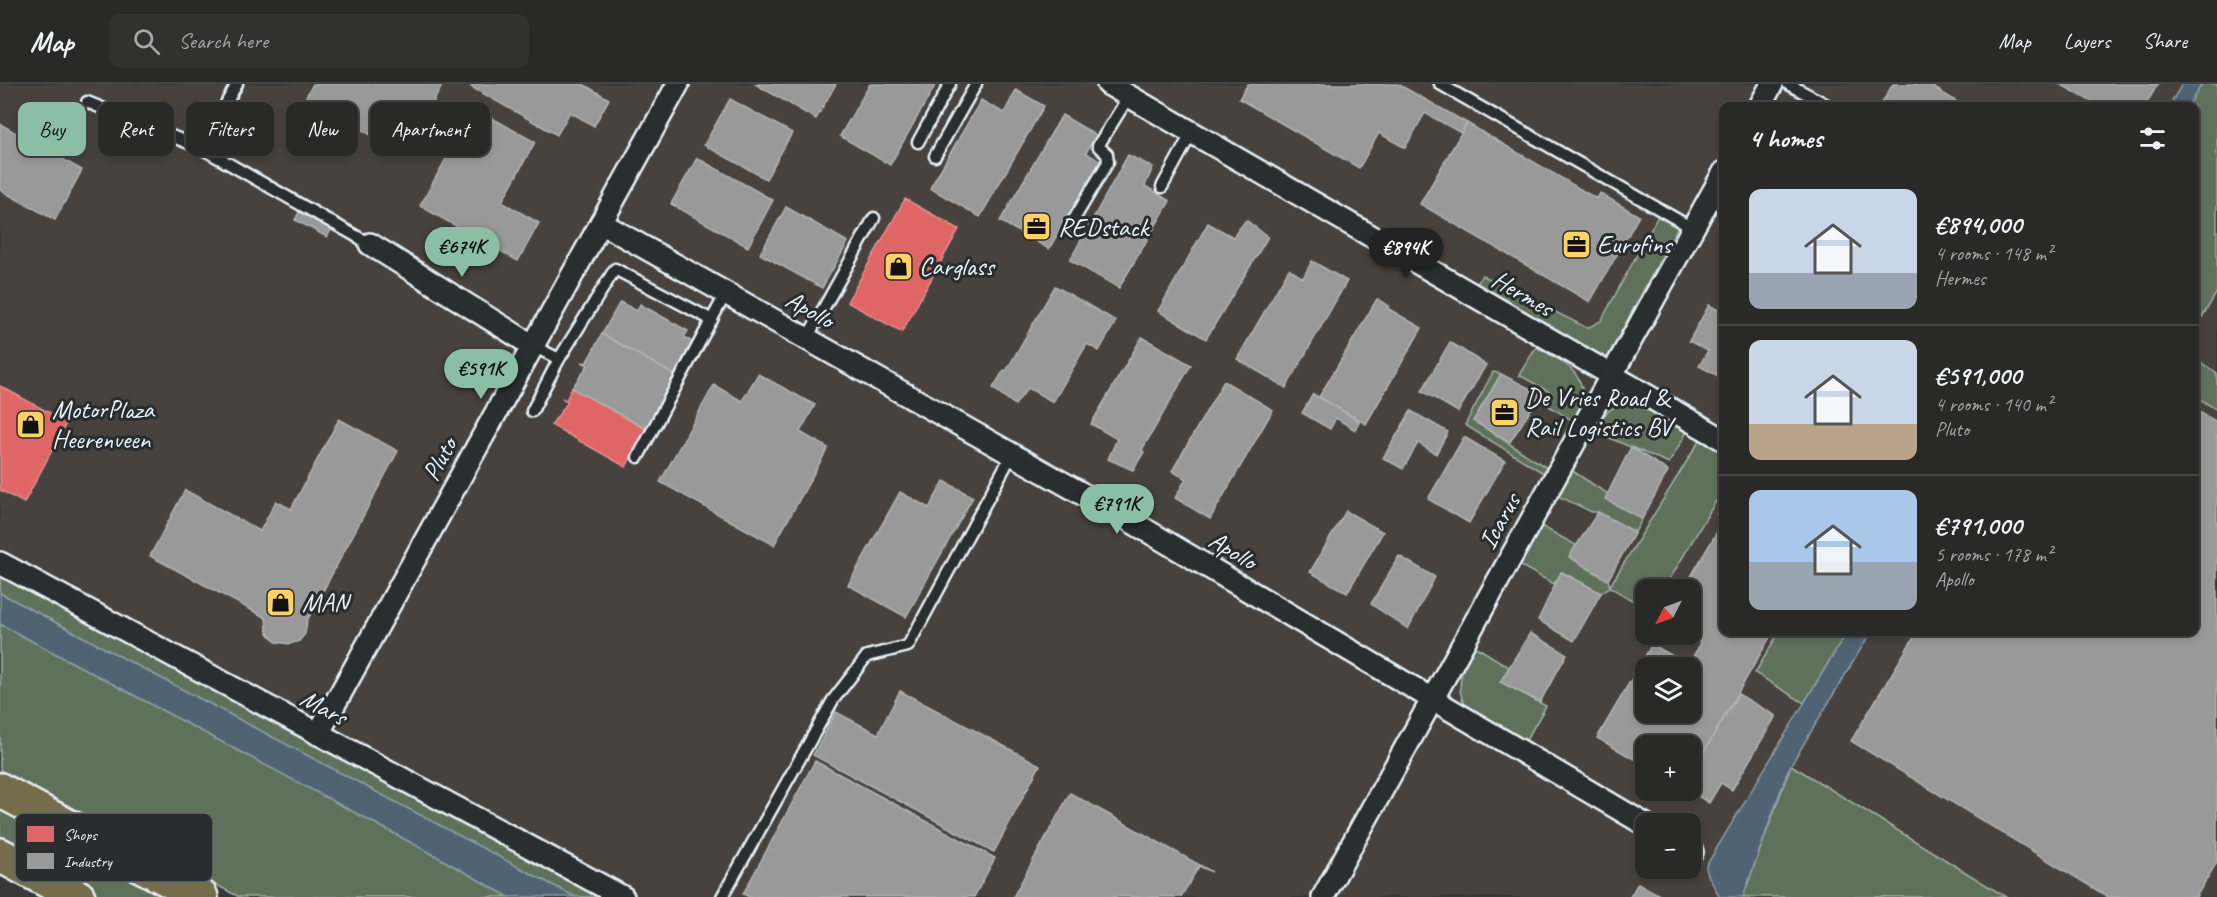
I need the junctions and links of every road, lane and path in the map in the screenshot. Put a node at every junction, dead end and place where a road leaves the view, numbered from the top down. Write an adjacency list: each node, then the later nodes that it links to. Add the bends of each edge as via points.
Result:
1 (237, 84): 11 (lane)
2 (678, 84): 22 (street, Pluto)
3 (950, 84): 16 (lane)
4 (976, 84): 18 (lane)
5 (1108, 84): 9 (street, Hermes)
6 (1440, 84): 24 (lane)
7 (1772, 84): 12 (street)
8 (1788, 84): 13 (lane)
9 (1129, 96): 14 (street, Hermes); 23 (lane, via 1098,146 1107,154 1107,162)
10 (87, 102): 15 (lane)
11 (227, 102)
12 (1762, 102)
13 (1822, 102)
14 (1192, 132): 20 (lane); 31 (street, Hermes)
15 (186, 142)
16 (918, 142)
17 (215, 156): 25 (lane)
18 (935, 156)
19 (1719, 181): 24 (street, Icarus)
20 (1162, 187)
21 (874, 218): 28 (lane)
22 (601, 223): 26 (street, Apollo); 29 (street, Pluto)
23 (1070, 225)
24 (1692, 228): 31 (street, Icarus)
25 (370, 244): 29 (street)
26 (726, 293): 27 (lane); 28 (street, Apollo)
27 (712, 320): 30 (lane, via 615,268); 35 (lane)
28 (807, 338): 34 (street, Apollo)
29 (533, 346): 30 (lane); 38 (street, Pluto)
30 (559, 359): 32 (lane)
31 (1610, 375): 33 (street, Hermes); 37 (street, Icarus)
32 (532, 411)
33 (1719, 438)
34 (1012, 454): 37 (street, Apollo); 49 (lane, via 908,646 867,656 833,700)
35 (638, 457)
36 (0, 563): 38 (street, Mars)
37 (1432, 699): 41 (street, Apollo); 50 (street, Icarus)
38 (318, 734): 48 (street, Mars)
39 (0, 789): 40 (highway)
40 (45, 813)
41 (1635, 819)
42 (0, 855): 43 (highway)
43 (15, 863)
44 (50, 882): 46 (highway)
45 (173, 882): 47 (highway)
46 (78, 897)
47 (201, 897)
48 (623, 897)
49 (722, 897)
50 (1323, 897)

